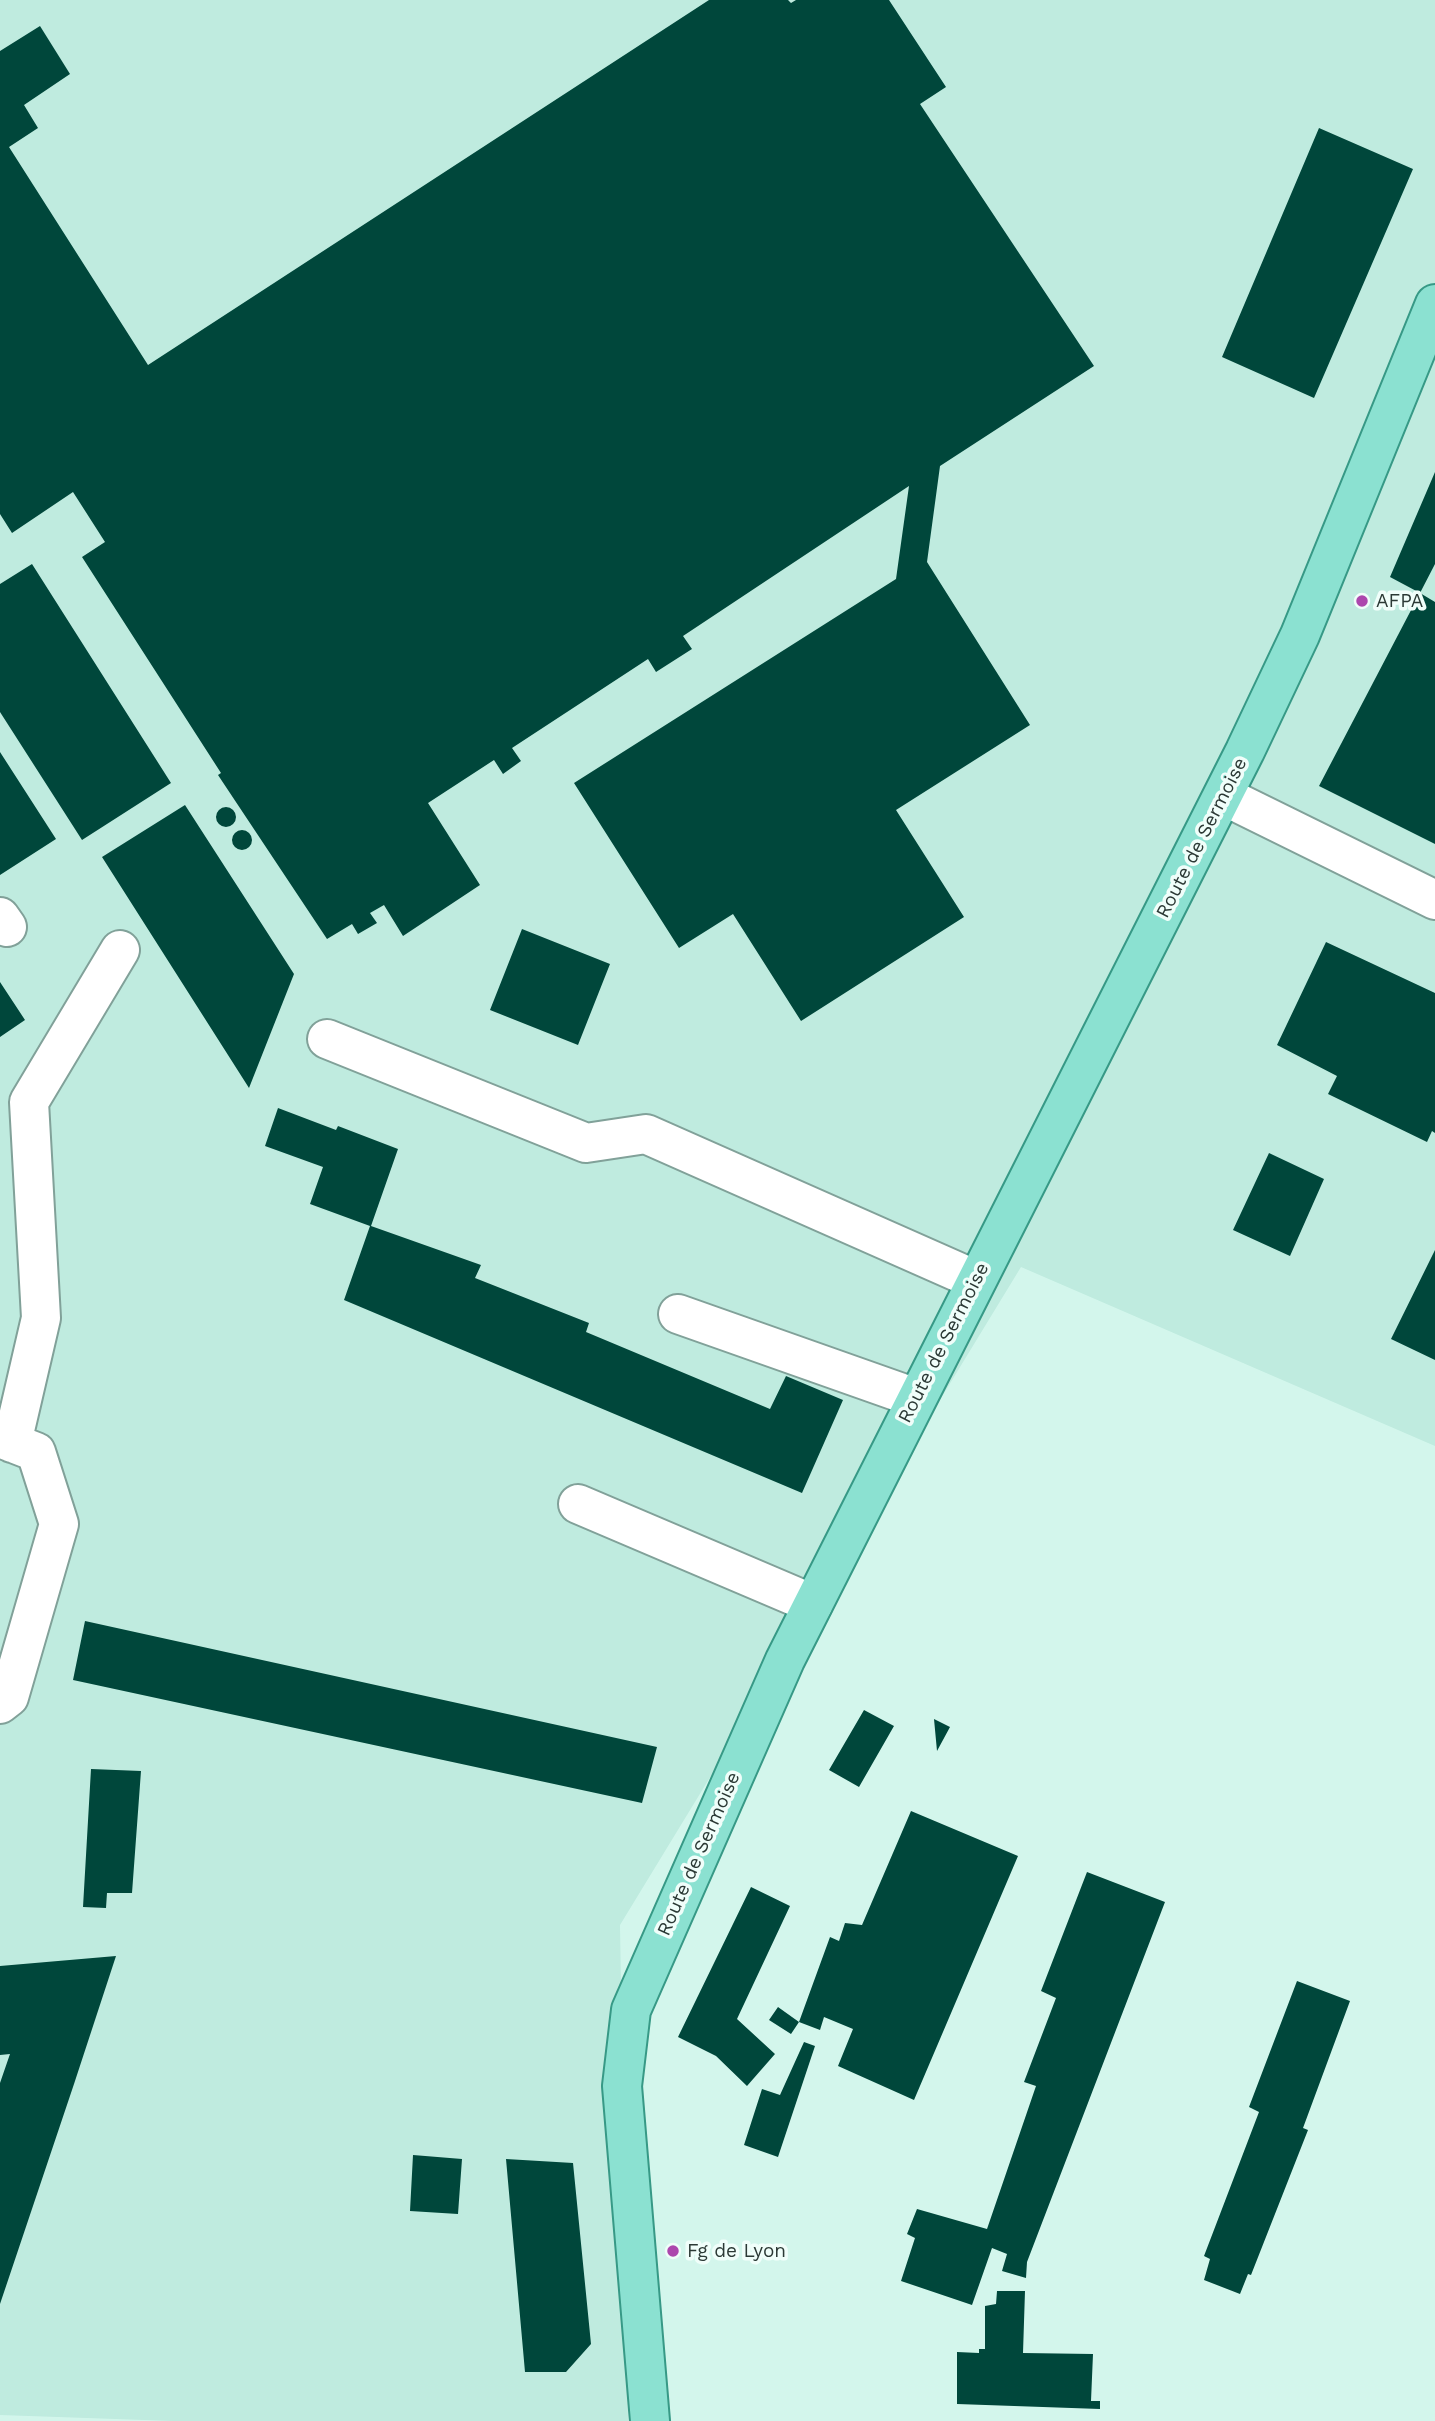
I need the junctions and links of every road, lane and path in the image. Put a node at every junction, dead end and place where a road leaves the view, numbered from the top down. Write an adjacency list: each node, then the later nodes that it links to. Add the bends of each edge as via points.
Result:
1 (1435, 304): 2 (main road, Route de Sermoise, via 1300,635)
2 (1224, 796): 3 (lane); 6 (main road, Route de Sermoise)
3 (1435, 901)
4 (120, 950): 9 (lane, via 29,1102 41,1318)
5 (327, 1039): 6 (lane, via 586,1143 646,1134)
6 (976, 1280): 8 (main road, Route de Sermoise)
7 (678, 1314): 8 (lane)
8 (916, 1398): 11 (main road, Route de Sermoise)
9 (6, 1441): 12 (lane, via 36,1452 59,1524 9,1697)
10 (578, 1504): 11 (lane)
11 (813, 1604): 13 (main road, Route de Sermoise, via 631,2010 622,2085)
12 (0, 1704)
13 (650, 2421)

